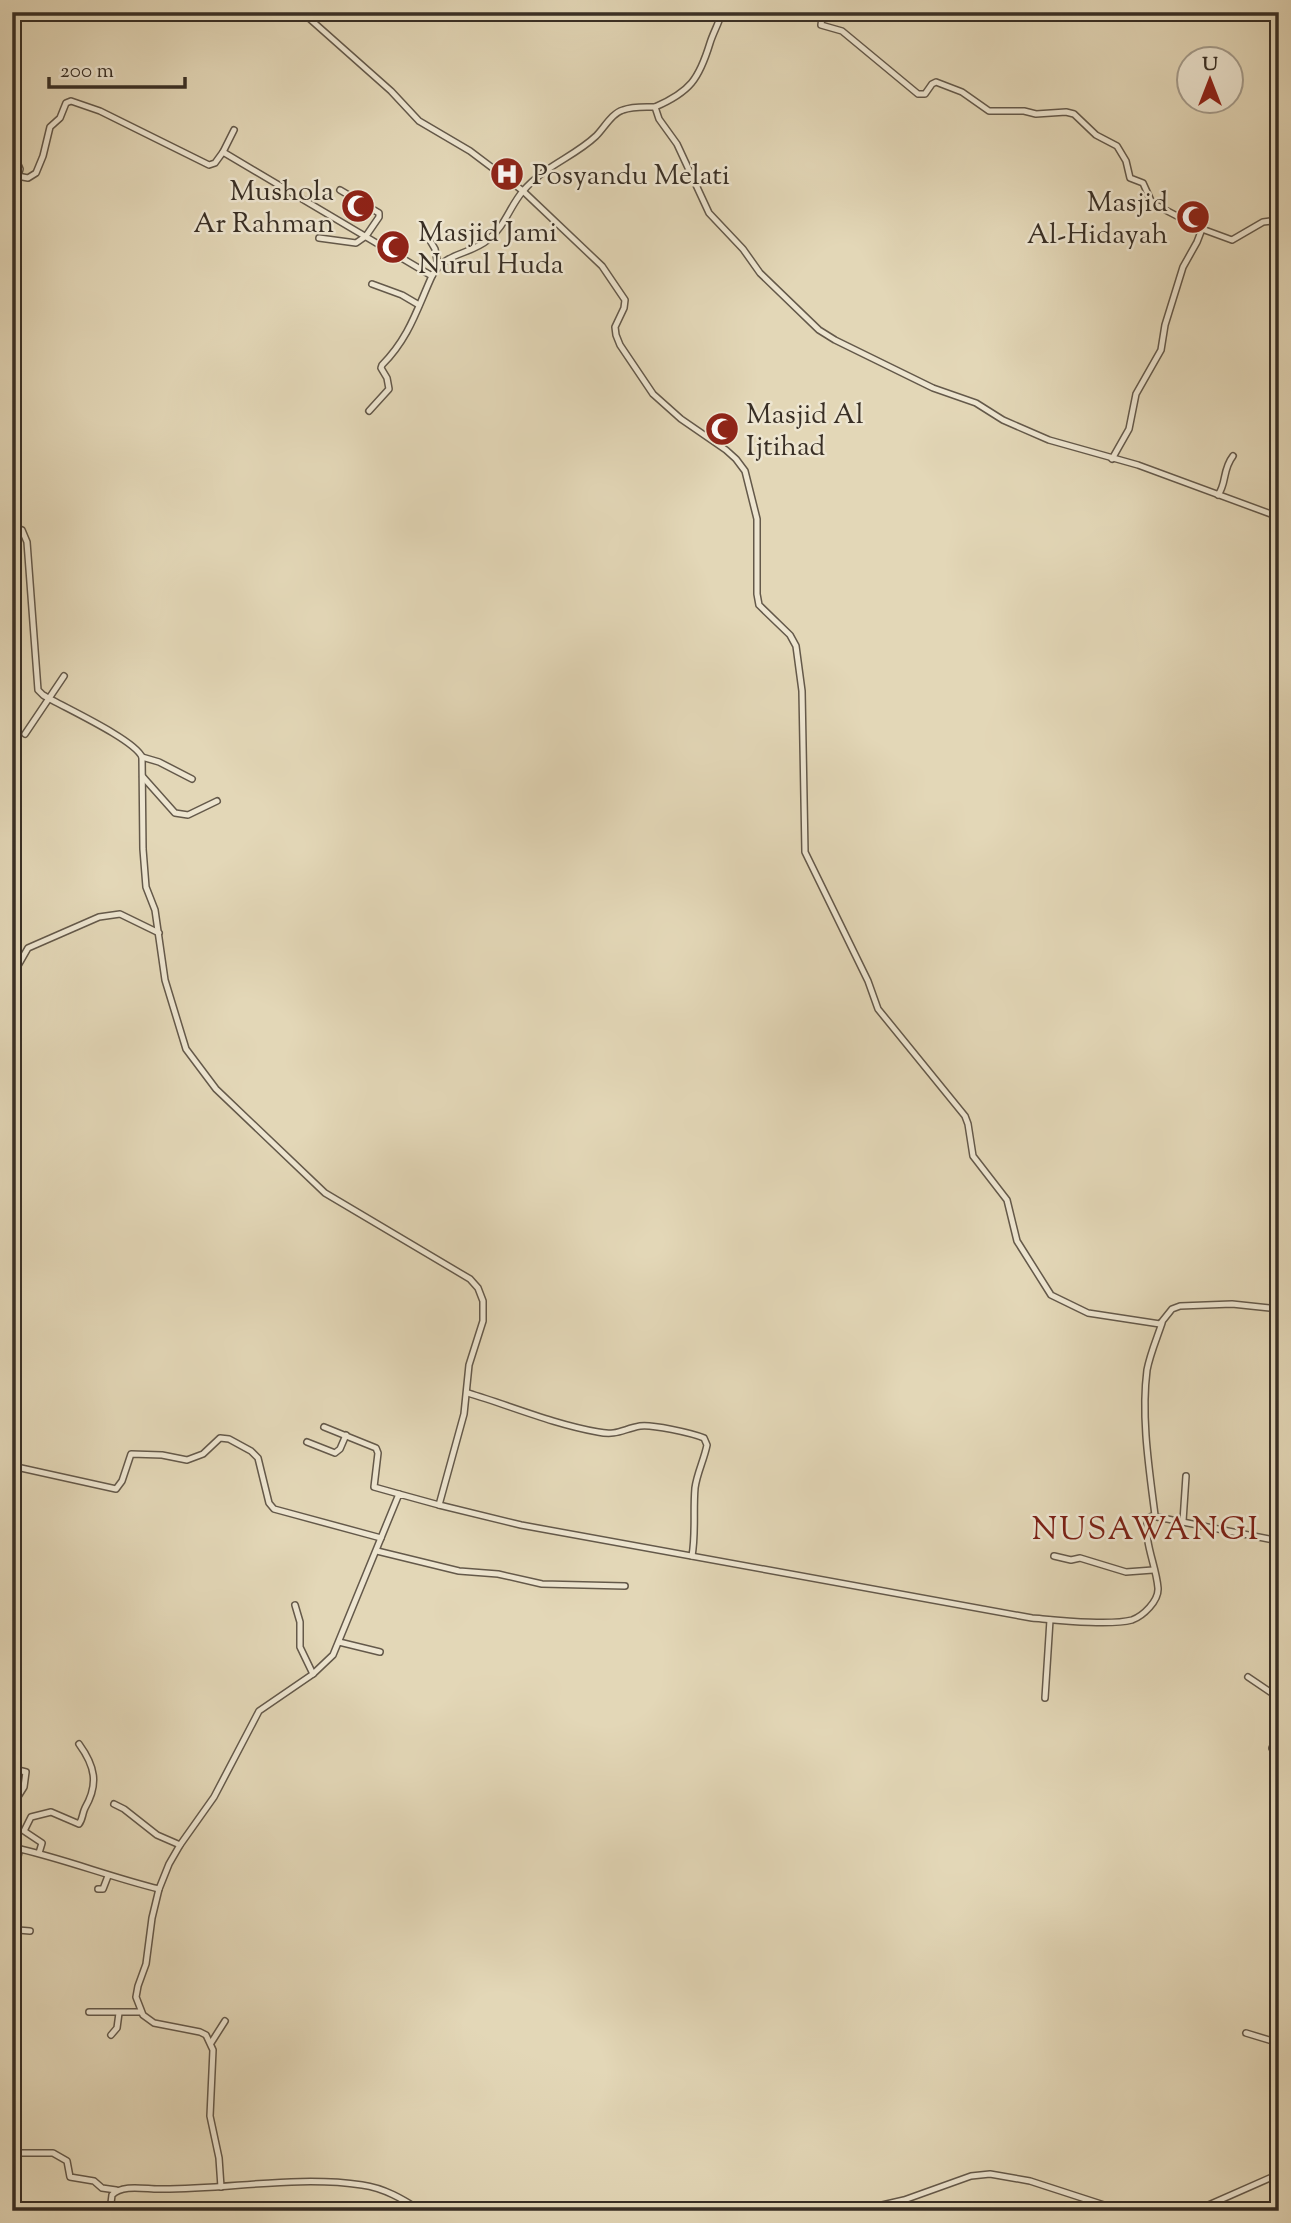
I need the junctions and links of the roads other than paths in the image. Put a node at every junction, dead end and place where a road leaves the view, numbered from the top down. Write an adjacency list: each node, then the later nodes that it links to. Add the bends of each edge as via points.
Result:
1 (302, 12): 10 (street, via 419,121 470,151)
2 (722, 12): 4 (street, via 695,80 672,100)
3 (818, 12): 13 (street, via 821,25 842,31 918,94 925,94 936,82 962,92 989,111 1077,116 1096,135 1117,146 1130,178 1143,183 1152,203)
4 (655, 107): 10 (street, via 621,110 594,138 542,172); 23 (street, via 709,213 760,273 819,330 1049,440)
5 (234, 130): 7 (street)
6 (12, 136): 8 (street, via 19,166)
7 (223, 152): 8 (street, via 209,165 100,111 69,101 50,127 36,173 28,178); 14 (street)
8 (16, 176): 11 (street)
9 (340, 190): 14 (street, via 380,214)
10 (523, 191): 17 (street, via 492,237); 37 (street, via 602,266 623,296 616,335 653,394 726,450 744,471 757,519 759,605 796,646 805,852 882,1015 965,1116 973,1156 1007,1200 1017,1241 1051,1295 1088,1313)
11 (12, 197)
12 (1279, 220): 13 (street, via 1263,222 1232,240)
13 (1202, 229): 23 (street, via 1183,267 1161,350 1136,394 1129,429)
14 (366, 236): 16 (street, via 352,243); 18 (street)
15 (428, 237): 17 (street)
16 (319, 238)
17 (438, 266): 18 (street)
18 (432, 276): 20 (street)
19 (372, 284): 20 (street)
20 (419, 304): 21 (street, via 400,345 382,365 389,389)
21 (369, 411)
22 (1233, 456): 24 (street)
23 (1112, 459): 24 (street)
24 (1218, 495): 25 (street)
25 (1279, 517)
26 (12, 526): 28 (street, via 22,530 27,542 36,685)
27 (64, 676): 28 (street)
28 (50, 699): 29 (street); 30 (street, via 123,739)
29 (26, 734)
30 (142, 757): 31 (street); 32 (street)
31 (143, 777): 33 (street, via 175,813 188,815); 34 (street, via 144,871)
32 (192, 779)
33 (216, 801)
34 (160, 933): 35 (street, via 120,914 99,917 28,948); 38 (street, via 165,980 181,1035 216,1089 325,1193 478,1288 484,1311 469,1366)
35 (12, 976)
36 (1279, 1309): 37 (street, via 1232,1304 1180,1306)
37 (1162, 1323): 46 (street, via 1146,1385)
38 (468, 1394): 45 (street); 51 (street, via 596,1432 620,1433 653,1426 704,1438 707,1445 696,1482)
39 (324, 1427): 40 (street)
40 (346, 1435): 41 (street, via 335,1453); 44 (street, via 376,1448 374,1487)
41 (307, 1441)
42 (12, 1466): 48 (street, via 116,1489 131,1454 187,1460 226,1438 258,1458 272,1508)
43 (1186, 1476): 47 (street)
44 (399, 1494): 45 (street); 48 (street)
45 (439, 1505): 51 (street)
46 (1155, 1516): 47 (street); 53 (street, via 1148,1518 1147,1524)
47 (1183, 1521): 49 (street)
48 (381, 1538): 50 (street)
49 (1279, 1541)
50 (377, 1551): 54 (street, via 459,1571 542,1584); 57 (street)
51 (692, 1556): 56 (street)
52 (1054, 1556): 53 (street, via 1126,1572)
53 (1153, 1570): 56 (street, via 1159,1590 1156,1599 1133,1619)
54 (625, 1586)
55 (295, 1605): 59 (street, via 300,1647)
56 (1050, 1620): 61 (street)
57 (339, 1642): 58 (street); 59 (street, via 333,1655)
58 (380, 1652)
59 (313, 1674): 67 (street, via 259,1712 214,1797)
60 (1248, 1677): 62 (street)
61 (1045, 1698)
62 (1279, 1698)
63 (79, 1744): 70 (street, via 93,1768 90,1801 79,1824 51,1812 31,1817 24,1831 42,1843)
64 (18, 1770): 66 (street, via 26,1772 24,1786)
65 (114, 1804): 67 (street, via 157,1835)
66 (12, 1806)
67 (180, 1845): 75 (street)
68 (12, 1847): 69 (street)
69 (20, 1849): 70 (street); 76 (street)
70 (39, 1853): 72 (street)
71 (72, 1856): 72 (street)
72 (69, 1863): 73 (street)
73 (108, 1876): 74 (street, via 103,1889); 75 (street)
74 (98, 1889)
75 (159, 1889): 80 (street, via 136,1997)
76 (12, 1890)
77 (12, 1921): 78 (street, via 18,1930)
78 (30, 1931)
79 (89, 2012): 81 (street)
80 (142, 2012): 81 (street); 85 (street, via 154,2023 204,2034)
81 (119, 2013): 84 (street)
82 (225, 2021): 85 (street)
83 (1245, 2033): 86 (street)
84 (111, 2035)
85 (211, 2043): 89 (street, via 210,2116)
86 (1279, 2043)
87 (12, 2152): 90 (street, via 58,2154 67,2161 71,2178)
88 (1279, 2175): 97 (street)
89 (221, 2187): 90 (street); 92 (street, via 256,2183 362,2185 393,2194)
90 (116, 2190): 91 (street)
91 (110, 2211)
92 (421, 2211)
93 (659, 2211): 94 (street, via 718,2204)
94 (766, 2211)
95 (856, 2211): 96 (street, via 990,2174 1030,2181)
96 (1112, 2211)
97 (1195, 2211)

